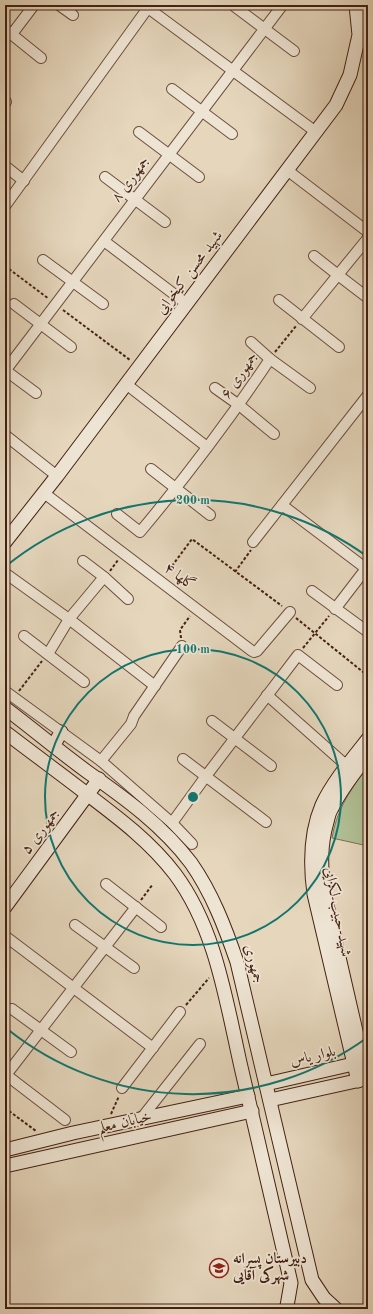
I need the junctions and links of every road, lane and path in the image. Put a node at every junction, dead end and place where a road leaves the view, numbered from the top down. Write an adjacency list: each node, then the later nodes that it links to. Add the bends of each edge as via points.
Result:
1 (34, 5): 9 (street)
2 (59, 5): 7 (street)
3 (356, 5): 16 (main road, شهید محسن کیخوایی, via 359,35 350,75 336,105)
4 (149, 6): 12 (street); 23 (street)
5 (234, 6): 8 (street)
6 (281, 7): 8 (street, جمهوری ۸)
7 (73, 15)
8 (265, 29): 10 (street); 12 (street, جمهوری ۸)
9 (8, 32): 11 (street)
10 (294, 51)
11 (42, 58)
12 (233, 71): 14 (street, جمهوری ۸); 16 (street)
13 (172, 89): 14 (street)
14 (202, 112): 17 (street); 18 (street, جمهوری ۸)
15 (139, 132): 18 (street)
16 (316, 132): 20 (main road, شهید محسن کیخوایی)
17 (232, 134)
18 (170, 154): 22 (street); 24 (street, جمهوری ۸)
19 (5, 166): 23 (street)
20 (288, 170): 27 (street); 40 (main road, شهید محسن کیخوایی)
21 (105, 177): 24 (street)
22 (199, 177)
23 (24, 180): 25 (street)
24 (135, 200): 26 (street); 29 (street, جمهوری ۸)
25 (5, 206)
26 (165, 222)
27 (368, 232)
28 (368, 238): 33 (street)
29 (104, 241): 34 (street, جمهوری ۸); 40 (street)
30 (314, 256): 33 (street)
31 (43, 260): 34 (street)
32 (5, 266): 38 (path)
33 (338, 275): 35 (street); 41 (street)
34 (73, 282): 38 (street, جمهوری ۸); 39 (street)
35 (368, 298)
36 (279, 300): 41 (street)
37 (14, 304): 42 (street)
38 (56, 304): 42 (street, جمهوری ۸); 47 (path)
39 (103, 304)
40 (187, 304): 47 (main road, شهید محسن کیخوایی)
41 (302, 319): 45 (street); 46 (path, جمهوری ۶)
42 (41, 324): 44 (street); 48 (street, جمهوری ۸)
43 (251, 342): 46 (street)
44 (71, 347)
45 (338, 347)
46 (270, 359): 51 (street); 54 (street, جمهوری ۶)
47 (139, 367): 49 (main road, شهید محسن کیخوایی)
48 (5, 371): 52 (street)
49 (126, 384): 57 (street); 59 (main road, شهید محسن کیخوایی)
50 (215, 388): 54 (street)
51 (310, 388)
52 (36, 394)
53 (368, 395): 62 (street)
54 (240, 405): 55 (street); 57 (street, جمهوری ۶)
55 (274, 434)
56 (5, 435): 59 (street)
57 (207, 447): 60 (street, جمهوری ۶)
58 (151, 469): 60 (street)
59 (57, 476): 61 (main road, شهید محسن کیخوایی)
60 (177, 488): 63 (street, جمهوری ۶, via 140,532); 64 (street)
61 (44, 493): 66 (main road, شهید محسن کیخوایی); 73 (street, گلها ۴)
62 (282, 506): 67 (street); 69 (street)
63 (117, 514)
64 (210, 515)
65 (192, 539): 73 (path)
66 (5, 542)
67 (253, 542): 70 (path, via 252,550)
68 (83, 561): 72 (street)
69 (367, 568): 77 (street)
70 (235, 572)
71 (5, 573): 79 (street)
72 (104, 577): 75 (street); 79 (street)
73 (160, 581): 76 (street, گلها ۴)
74 (312, 591): 77 (street)
75 (128, 599)
76 (196, 608): 78 (street, گلها ۴, via 254,652); 82 (path, via 180,630)
77 (335, 608): 80 (street); 84 (path)
78 (290, 612)
79 (69, 619): 83 (street); 87 (street)
80 (368, 632)
81 (24, 636): 83 (street)
82 (182, 646): 87 (street)
83 (48, 654): 85 (street); 90 (path)
84 (298, 655): 86 (street); 89 (street)
85 (84, 682)
86 (337, 685)
87 (155, 686): 100 (street, via 131,724)
88 (5, 691): 90 (street)
89 (267, 695): 95 (street); 102 (street)
90 (14, 698): 94 (street)
91 (5, 708): 97 (main road, جمهوری)
92 (212, 722): 95 (street)
93 (5, 732): 105 (main road)
94 (61, 732): 97 (main road); 100 (street)
95 (235, 738): 101 (street); 103 (street)
96 (368, 739): 98 (main road, شهید حبیب لکزایی)
97 (54, 745): 104 (main road, جمهوری)
98 (364, 755): 102 (main road, شهید حبیب لکزایی); 126 (main road, شهید حبیب لکزایی, via 331,809 321,850 324,892)
99 (183, 759): 103 (street)
100 (101, 761): 107 (street)
101 (271, 766)
102 (347, 766): 126 (main road, شهید حبیب لکزایی, via 322,805 315,828 311,872 314,894)
103 (206, 776): 106 (street); 107 (street)
104 (99, 779): 105 (main road, جمهوری ۵); 129 (main road, جمهوری, via 165,833 191,863 211,896 237,962)
105 (88, 795): 111 (main road, جمهوری ۵); 117 (main road, via 153,849 175,875 194,905)
106 (266, 822)
107 (172, 823): 108 (street)
108 (192, 844)
109 (106, 884): 112 (street)
110 (153, 884): 112 (path)
111 (5, 907)
112 (136, 907): 114 (street); 116 (street)
113 (75, 925): 116 (street)
114 (161, 927)
115 (5, 936): 119 (street)
116 (105, 947): 118 (street); 119 (street)
117 (218, 967): 121 (path); 131 (main road)
118 (134, 968)
119 (73, 988): 122 (street); 124 (street)
120 (12, 1009): 122 (street)
121 (180, 1012): 124 (street)
122 (41, 1030): 125 (street); 127 (street)
123 (200, 1044): 136 (street)
124 (153, 1048): 130 (street)
125 (71, 1052)
126 (362, 1062): 128 (main road, شهید حبیب لکزایی); 129 (main road, بلوار یاس)
127 (6, 1074): 135 (street)
128 (364, 1079): 132 (main road)
129 (266, 1084): 132 (main road, جمهوری)
130 (122, 1088): 137 (path)
131 (248, 1096): 134 (main road); 136 (main road, خیابان معلم)
132 (270, 1100): 142 (main road, جمهوری, via 312,1280 324,1298)
133 (5, 1108): 138 (path)
134 (252, 1110): 140 (main road, خیابان معلم); 141 (main road, via 291,1283)
135 (65, 1120)
136 (140, 1120): 137 (main road, خیابان معلم)
137 (105, 1128): 138 (main road, خیابان معلم)
138 (48, 1140): 139 (main road, خیابان معلم)
139 (5, 1150)
140 (5, 1166)
141 (285, 1309)
142 (336, 1309)

